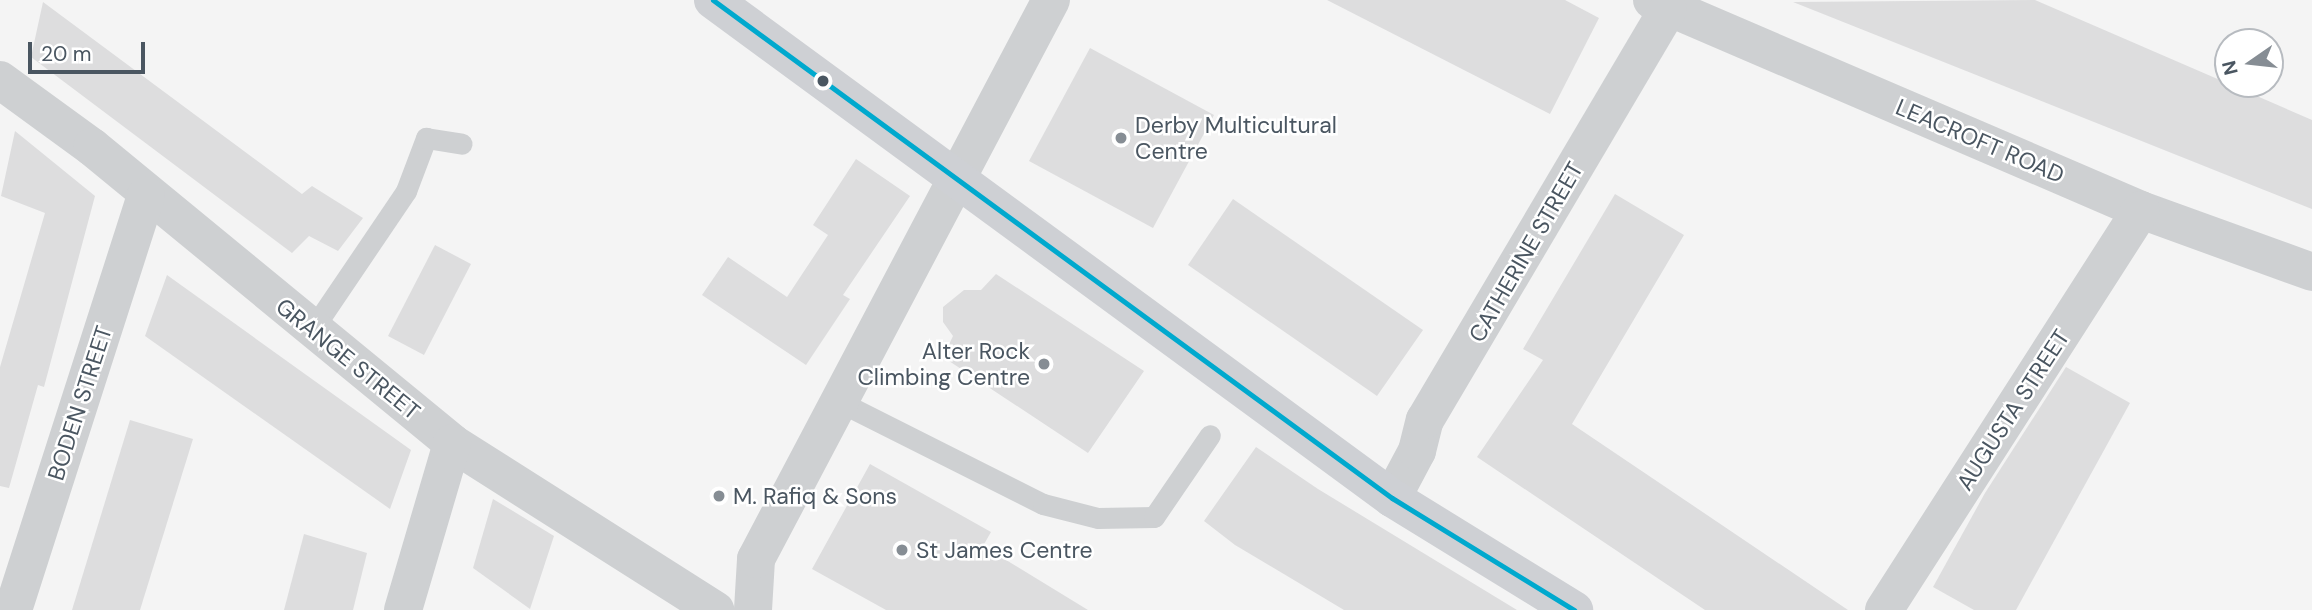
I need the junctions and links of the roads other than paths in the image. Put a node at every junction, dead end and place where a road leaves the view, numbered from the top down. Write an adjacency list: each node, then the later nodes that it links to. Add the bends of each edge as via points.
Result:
1 (713, 0): 6 (street)
2 (1051, 0): 6 (street)
3 (1660, 4): 8 (street, LEACROFT ROAD); 14 (street, CATHERINE STREET, via 1425,420 1417,451)
4 (0, 80): 7 (street, GRANGE STREET, via 92,147)
5 (462, 144): 10 (lane, via 426,138 406,191)
6 (953, 178): 11 (street); 14 (street)
7 (146, 196): 10 (street, GRANGE STREET); 15 (street, BODEN STREET)
8 (2141, 210): 9 (street, LEACROFT ROAD); 20 (street, AUGUSTA STREET)
9 (2312, 272)
10 (312, 330): 13 (street, GRANGE STREET)
11 (838, 401): 12 (lane, via 1043,504 1098,518 1154,517); 18 (street, via 750,579)
12 (1210, 435)
13 (452, 443): 16 (street); 17 (street, GRANGE STREET)
14 (1392, 498): 19 (street)
15 (13, 610)
16 (403, 610)
17 (715, 610)
18 (753, 610)
19 (1574, 610)
20 (1884, 610)

